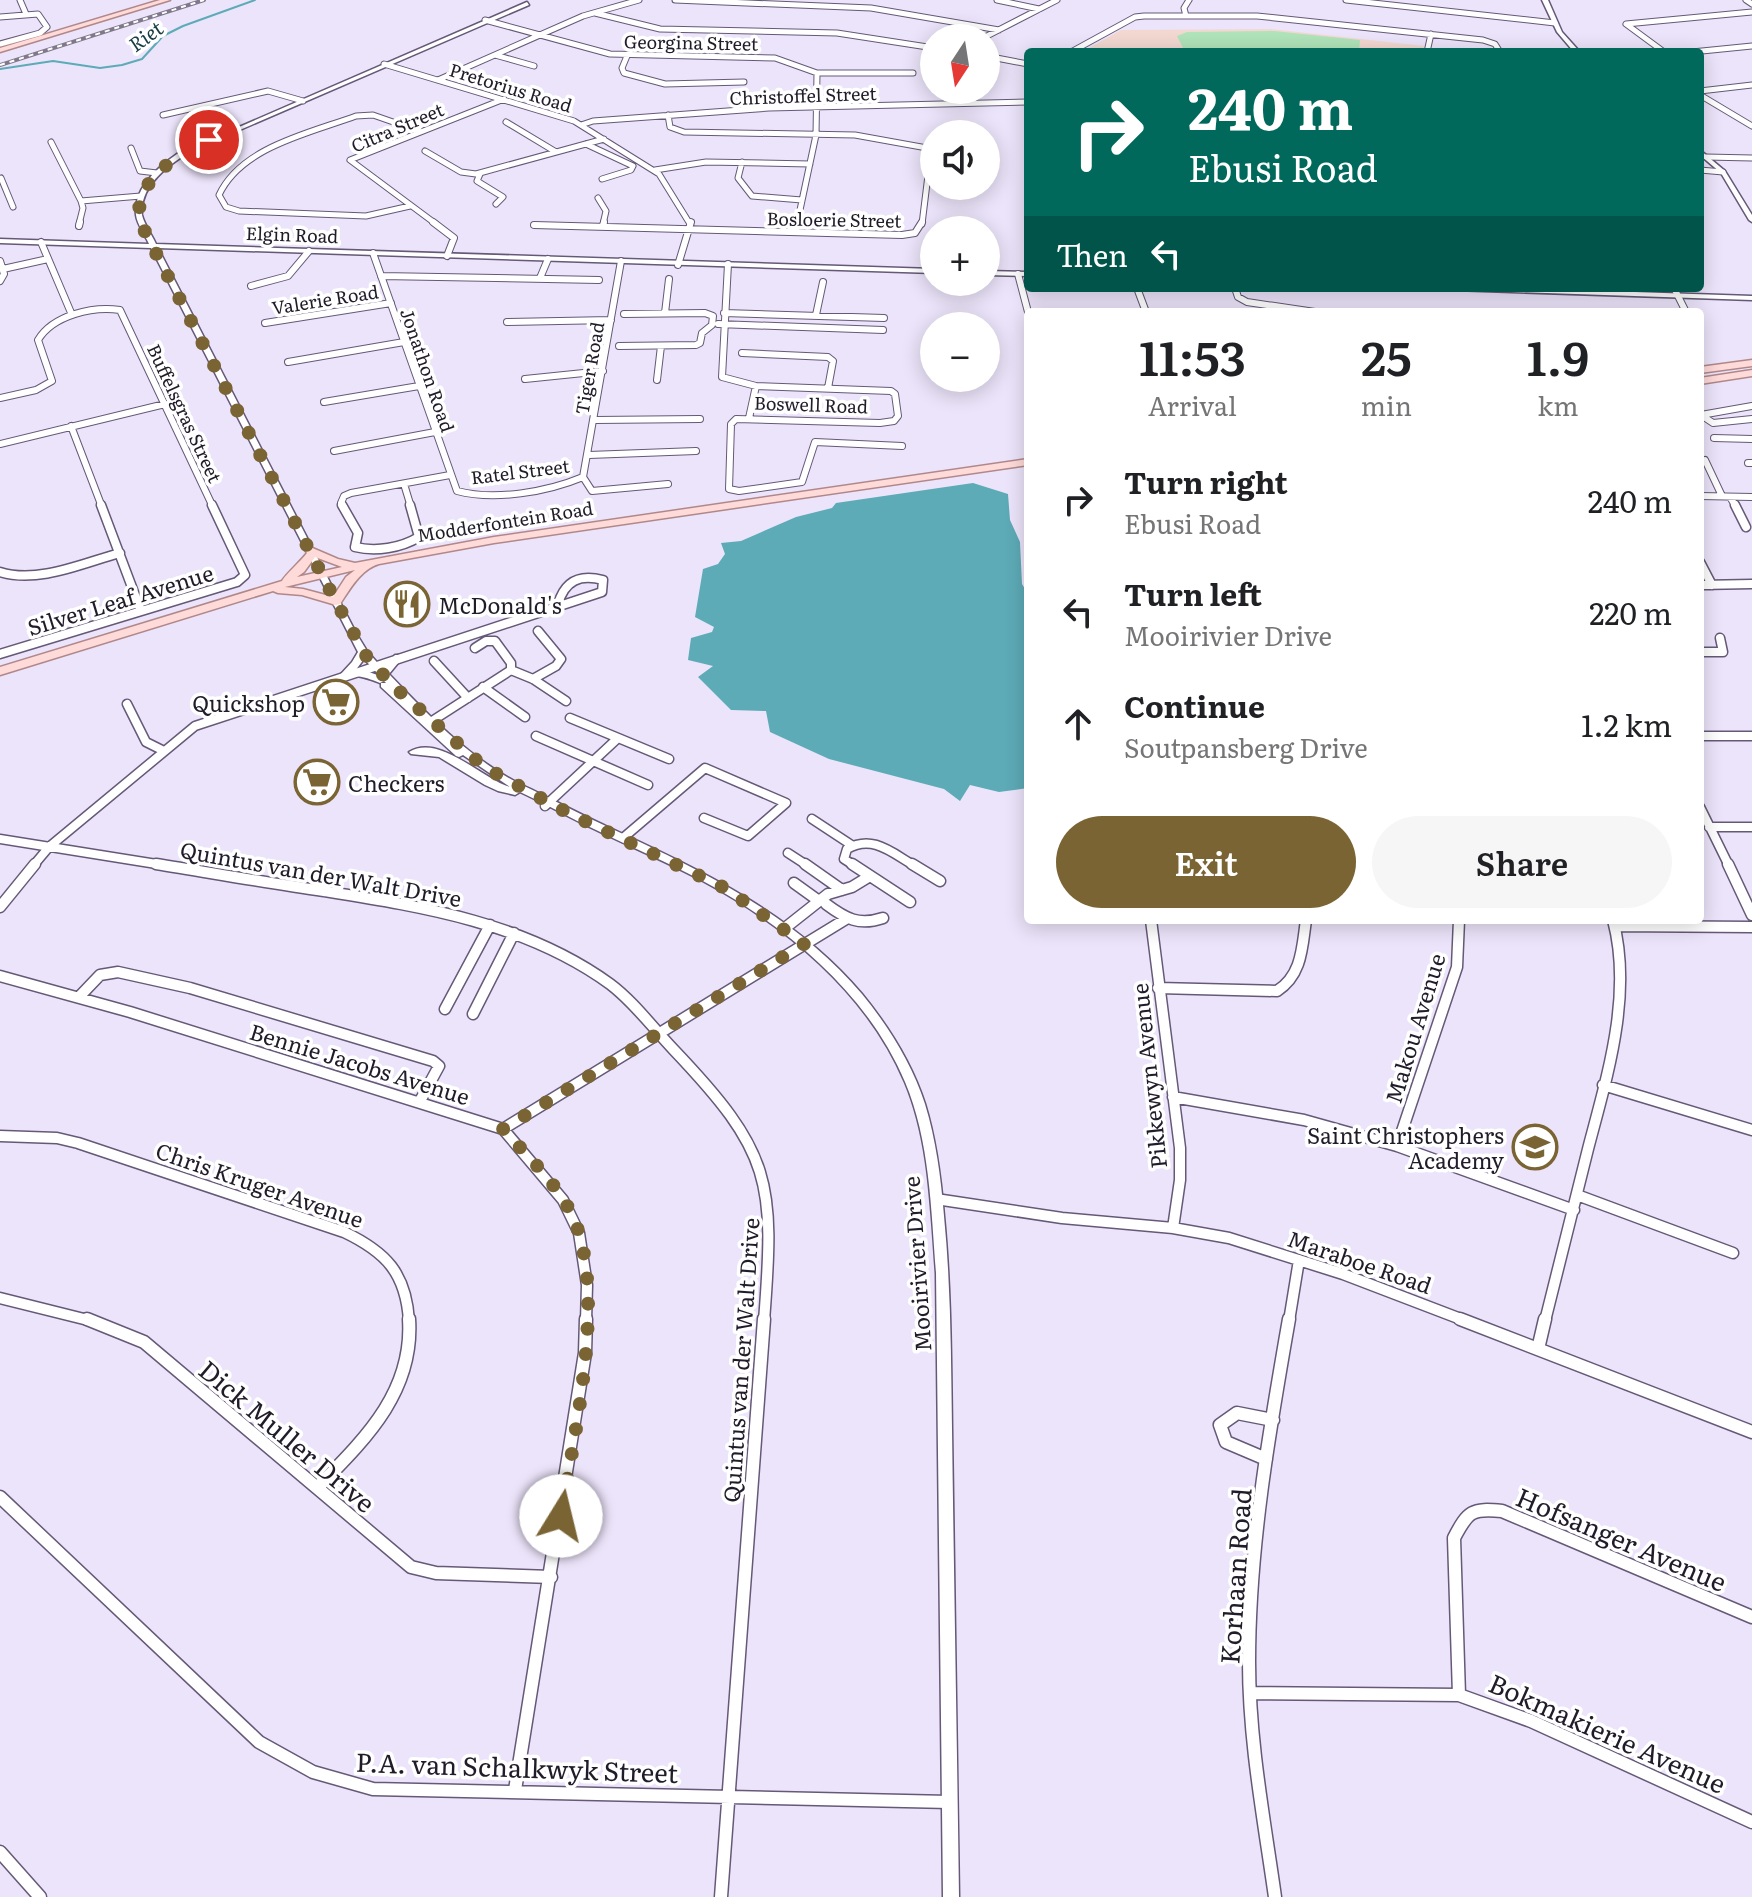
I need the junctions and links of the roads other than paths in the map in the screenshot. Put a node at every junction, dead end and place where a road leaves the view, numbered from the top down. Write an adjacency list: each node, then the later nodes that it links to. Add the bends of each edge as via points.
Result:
1 (20, 0): 17 (street)
2 (167, 0): 30 (main road)
3 (537, 0): 12 (street)
4 (639, 0): 16 (street)
5 (675, 0): 24 (street, via 866,8)
6 (997, 0): 14 (street)
7 (1057, 0): 14 (street)
8 (1189, 0): 19 (street)
9 (1346, 0): 23 (street)
10 (1545, 0): 23 (street)
11 (1746, 0): 13 (street)
12 (527, 4): 18 (street); 21 (street)
13 (1752, 4)
14 (1039, 9): 25 (street)
15 (1752, 12): 35 (street, via 1626,24)
16 (595, 13): 27 (street); 28 (street, via 660,29 837,33)
17 (26, 14): 20 (street); 30 (street, via 39,15 47,29)
18 (501, 15): 21 (street); 22 (street)
19 (1186, 16): 26 (street, via 1257,16); 31 (street, via 1135,17)
20 (0, 17)
21 (486, 20): 22 (street, Georgina Street); 41 (street)
22 (497, 23): 27 (street, Georgina Street)
23 (1555, 23): 34 (street)
24 (963, 24)
25 (1000, 29)
26 (1431, 34): 32 (street); 33 (street, via 1490,42)
27 (540, 35): 37 (street); 38 (street, Georgina Street)
28 (920, 46)
29 (1752, 46): 36 (street)
30 (0, 47)
31 (1078, 48)
32 (1428, 48)
33 (1499, 48)
34 (1574, 48)
35 (1659, 48)
36 (1704, 51)
37 (495, 55): 42 (street); 45 (street)
38 (627, 56): 43 (street, Georgina Street, via 775,58); 46 (street, via 624,73 651,82)
39 (1000, 59): 40 (street)
40 (1024, 63)
41 (386, 64): 45 (street, Pretorius Road); 51 (street)
42 (534, 66)
43 (817, 73): 44 (street, Georgina Street); 53 (street)
44 (913, 73)
45 (438, 80): 50 (street, Pretorius Road)
46 (744, 82)
47 (1752, 85): 48 (street)
48 (1704, 92)
49 (1704, 96): 58 (street)
50 (504, 99): 57 (street, Pretorius Road); 59 (street, Citra Street)
51 (299, 101): 54 (street, via 268,91); 75 (street, via 201,143)
52 (1024, 102): 53 (street, Christoffel Street)
53 (819, 107): 55 (street, Christoffel Street); 60 (street)
54 (163, 115)
55 (668, 115): 57 (street, Christoffel Street); 60 (street, Bosloerie Street, via 670,127 684,132)
56 (506, 122): 66 (street)
57 (581, 125): 61 (street, Pretorius Road)
58 (1752, 126)
59 (419, 131): 87 (street, Citra Street, via 350,162); 87 (street, via 373,115 356,116 247,161 227,178 219,195 226,207 248,212 370,216)
60 (816, 135): 71 (street); 95 (street, Bosloerie Street, via 861,136 930,149 922,226 902,235)
61 (604, 139): 63 (street); 72 (street, Pretorius Road)
62 (51, 142): 83 (street)
63 (586, 144): 66 (street); 78 (street, via 633,166)
64 (131, 148): 75 (street, via 140,171)
65 (425, 151): 76 (street, via 461,172)
66 (556, 152): 76 (street)
67 (1704, 155): 69 (street)
68 (1704, 156): 74 (street)
69 (1752, 158)
70 (742, 162): 71 (street); 72 (street); 82 (street, via 738,178 752,196)
71 (810, 164): 82 (street)
72 (655, 170): 94 (street, Pretorius Road)
73 (1704, 170): 74 (street)
74 (1723, 172): 85 (street)
75 (157, 173): 80 (street)
76 (480, 174): 84 (street, via 477,181 503,197)
77 (1, 178): 79 (street)
78 (602, 179)
79 (3, 192): 88 (street)
80 (141, 196): 83 (street); 90 (street)
81 (598, 198): 93 (street, via 606,211)
82 (802, 200): 95 (street)
83 (81, 201): 92 (street)
84 (496, 204)
85 (1743, 205): 86 (street); 89 (street)
86 (1752, 205)
87 (410, 206): 103 (street, Citra Street, via 454,238)
88 (13, 207)
89 (1752, 220)
90 (141, 224): 98 (street, via 134,233); 99 (street, Mooirivier Drive)
91 (534, 225): 93 (street, Bosloerie Street)
92 (79, 226)
93 (603, 227): 94 (street, Bosloerie Street)
94 (691, 230): 95 (street, Bosloerie Street); 108 (street)
95 (795, 232)
96 (0, 241): 97 (street, Elgin Road)
97 (41, 242): 98 (street, Elgin Road); 105 (street)
98 (102, 244): 99 (street, Elgin Road)
99 (151, 245): 100 (street, Elgin Road); 104 (street, Mooirivier Drive)
100 (180, 246): 101 (street, Elgin Road); 104 (street)
101 (309, 251): 102 (street, Elgin Road); 121 (street, via 288,276)
102 (373, 253): 103 (street, Elgin Road); 116 (street, Jonathon Road)
103 (447, 256): 106 (street, Elgin Road)
104 (158, 257): 187 (street, Mooirivier Drive)
105 (48, 259): 110 (street); 131 (street)
106 (548, 259): 107 (street, Elgin Road); 117 (street)
107 (620, 262): 108 (street, Elgin Road); 134 (street, Tiger Road)
108 (678, 264): 109 (street, Elgin Road)
109 (728, 267): 111 (street, Elgin Road); 112 (street, Elgin Road); 129 (street, Boswell Road)
110 (1, 270)
111 (920, 272)
112 (920, 272)
113 (1000, 273): 114 (street)
114 (1018, 274): 115 (street); 126 (street)
115 (1024, 275)
116 (381, 276): 117 (street); 125 (street, Jonathon Road)
117 (540, 278): 119 (street)
118 (669, 279): 128 (street)
119 (599, 280)
120 (823, 282): 132 (street)
121 (251, 286)
122 (1236, 292): 127 (street, via 1247,302)
123 (1676, 292): 124 (street)
124 (1752, 297)
125 (391, 303): 136 (street, Valerie Road); 140 (street, Jonathon Road)
126 (1027, 308)
127 (1288, 308)
128 (665, 313): 130 (street); 137 (street, via 710,314)
129 (724, 313): 132 (street); 138 (street, Boswell Road)
130 (624, 314)
131 (72, 315): 155 (street, via 38,337 52,381); 157 (street, Buffelsgras Street, via 120,310)
132 (816, 315): 133 (street)
133 (884, 318)
134 (611, 320): 135 (street); 147 (street, Tiger Road)
135 (507, 322)
136 (265, 323)
137 (712, 324): 138 (street); 142 (street, via 698,344)
138 (723, 324): 139 (street); 153 (street, Boswell Road, via 721,376)
139 (883, 330)
140 (404, 342): 144 (street); 152 (street, Jonathon Road)
141 (619, 346): 142 (street)
142 (661, 346): 150 (street)
143 (742, 353): 154 (street, via 828,357 833,361)
144 (288, 362)
145 (1752, 363): 146 (main road)
146 (1704, 369)
147 (603, 371): 149 (street); 164 (street, Tiger Road)
148 (1752, 373): 151 (main road)
149 (525, 379)
150 (657, 380)
151 (1704, 380)
152 (419, 386): 156 (street); 166 (street, Jonathon Road)
153 (756, 386): 154 (street, Boswell Road); 161 (street)
154 (828, 388): 161 (street, Boswell Road, via 893,392 898,416 880,423)
155 (0, 398)
156 (324, 402)
157 (165, 404): 165 (street); 193 (street, Buffelsgras Street)
158 (1752, 406): 159 (street)
159 (1704, 414)
160 (1704, 417): 163 (street, via 1713,423)
161 (749, 418): 170 (street, Boswell Road, via 731,424 732,490 802,482 815,442)
162 (700, 419): 164 (street)
163 (1752, 419)
164 (595, 420): 173 (street, Tiger Road)
165 (71, 426): 169 (street); 188 (street)
166 (435, 432): 171 (street); 176 (street, Jonathon Road)
167 (1714, 438): 168 (street)
168 (1752, 439)
169 (0, 444)
170 (902, 446)
171 (334, 451)
172 (696, 451): 173 (street)
173 (589, 455): 177 (street, Tiger Road)
174 (1705, 460): 181 (street)
175 (1024, 463): 189 (main road, Modderfontein Road)
176 (450, 475): 178 (street); 180 (street, Jonathon Road)
177 (583, 477): 179 (street, via 592,491); 180 (street, Ratel Street, via 484,495)
178 (404, 484): 178 (street, via 419,535 407,543 355,547 358,533 341,503 344,496)
179 (668, 484)
180 (460, 493)
181 (1724, 494): 182 (street); 183 (street); 184 (street)
182 (1704, 496)
183 (1752, 497)
184 (1741, 516): 185 (street); 186 (street)
185 (1752, 517)
186 (1746, 527)
187 (311, 552): 190 (main road); 194 (street, Mooirivier Drive); 196 (main road, via 300,570)
188 (120, 553): 192 (street, via 32,575); 202 (street)
189 (373, 562): 190 (main road, Modderfontein Road); 200 (main road, via 350,579)
190 (358, 566): 194 (main road, Modderfontein Road)
191 (1704, 570): 198 (street)
192 (0, 572)
193 (245, 572): 202 (street, Silver Leaf Avenue, via 237,582)
194 (322, 574): 196 (main road, Modderfontein Road); 200 (street, Mooirivier Drive)
195 (1752, 584): 198 (street)
196 (280, 585): 199 (main road, Modderfontein Road)
197 (1704, 585): 198 (street)
198 (1712, 585)
199 (262, 591): 200 (main road, via 303,592); 212 (main road, Modderfontein Road)
200 (335, 602): 209 (street, Mooirivier Drive)
201 (558, 604): 201 (street, via 561,589 570,580 603,580 602,592); 208 (street)
202 (141, 611): 207 (street, Silver Leaf Avenue)
203 (538, 631): 215 (street, via 560,661)
204 (1720, 638): 206 (street, via 1723,652)
205 (475, 648): 211 (street, via 495,641)
206 (1704, 652)
207 (0, 654)
208 (398, 657): 209 (street); 214 (street)
209 (369, 660): 213 (street); 213 (street); 214 (street, Mooirivier Drive)
210 (434, 661): 217 (street)
211 (511, 670): 215 (street); 216 (street)
212 (0, 671)
213 (348, 674): 214 (street); 227 (street, via 202,723)
214 (382, 677): 222 (street, Mooirivier Drive)
215 (533, 679): 218 (street)
216 (483, 687): 217 (street); 220 (street)
217 (468, 698): 222 (street)
218 (566, 701)
219 (127, 704): 227 (street, via 146,742)
220 (525, 717)
221 (570, 718): 226 (street)
222 (429, 723): 231 (street, Mooirivier Drive, via 473,766); 231 (street, via 416,752 440,751 475,775); 232 (street, Mooirivier Drive, via 484,767)
223 (536, 736): 229 (street)
224 (1704, 736): 225 (street)
225 (1752, 736)
226 (618, 738): 228 (street); 229 (street)
227 (164, 751): 241 (street)
228 (669, 759)
229 (593, 761): 230 (street); 232 (street)
230 (648, 785)
231 (515, 792): 232 (street, Mooirivier Drive)
232 (547, 804): 238 (street, Mooirivier Drive)
233 (1704, 816): 236 (street)
234 (704, 818): 238 (street, via 748,836 786,803 705,768)
235 (812, 819): 240 (street)
236 (1709, 827): 237 (street); 250 (street)
237 (1752, 827)
238 (623, 838): 260 (street, Mooirivier Drive, via 725,888)
239 (0, 839): 241 (street, Quintus van der Walt Drive)
240 (853, 846): 243 (street, via 844,859); 244 (street, via 874,842)
241 (49, 847): 249 (street); 258 (street, Quintus van der Walt Drive, via 356,897)
242 (788, 853): 246 (street)
243 (870, 876): 246 (street); 247 (street)
244 (940, 881)
245 (794, 883): 248 (street)
246 (842, 890): 248 (street, via 828,894)
247 (910, 902)
248 (822, 903): 252 (street); 260 (street)
249 (0, 907)
250 (1752, 915)
251 (883, 918): 252 (street, via 862,925)
252 (846, 919): 262 (street)
253 (1151, 924): 264 (street, Pikkewyn Avenue)
254 (1305, 924): 264 (street, via 1297,974 1277,991)
255 (1459, 924): 275 (street, Makou Avenue, via 1457,967)
256 (1614, 924): 269 (street, via 1620,974)
257 (1648, 924): 259 (street)
258 (490, 925): 261 (street, Quintus van der Walt Drive); 266 (street)
259 (1752, 927)
260 (785, 928): 262 (street, Mooirivier Drive)
261 (514, 933): 267 (street); 268 (street, Quintus van der Walt Drive, via 592,971)
262 (804, 944): 268 (street); 277 (street, Mooirivier Drive, via 838,973 898,1055 916,1097)
263 (0, 976): 265 (street, Bennie Jacobs Avenue)
264 (1158, 988): 270 (street, Pikkewyn Avenue)
265 (79, 997): 271 (street, Bennie Jacobs Avenue); 271 (street, via 107,970 190,988 376,1043 439,1066)
266 (445, 1009)
267 (473, 1014)
268 (656, 1033): 272 (street); 294 (street, Quintus van der Walt Drive, via 740,1127 756,1155 769,1205)
269 (1603, 1085): 273 (street); 276 (street)
270 (1173, 1097): 275 (street, via 1304,1120); 279 (street, Pikkewyn Avenue, via 1180,1158)
271 (420, 1101): 272 (street, Bennie Jacobs Avenue)
272 (503, 1129): 289 (street, Bennie Jacobs Avenue, via 572,1216 587,1285 585,1353)
273 (1752, 1130)
274 (0, 1136): 287 (street, Chris Kruger Avenue, via 78,1143 321,1224 367,1243 388,1260 410,1316 399,1384 376,1424)
275 (1397, 1146): 278 (street)
276 (1577, 1195): 278 (street); 280 (street)
277 (936, 1199): 279 (street, Maraboe Road); 295 (street, Mooirivier Drive, via 945,1314)
278 (1574, 1210): 283 (street)
279 (1173, 1228): 281 (street, Maraboe Road, via 1229,1238)
280 (1733, 1253)
281 (1299, 1260): 283 (street, Maraboe Road); 284 (street, Korhaan Road)
282 (0, 1298): 287 (street, Dick Muller Drive, via 81,1317 144,1342)
283 (1538, 1349): 285 (street, Maraboe Road)
284 (1273, 1420): 286 (street, Korhaan Road); 286 (street, via 1238,1412 1227,1415 1220,1425 1226,1442)
285 (1752, 1432)
286 (1266, 1459): 291 (street, Korhaan Road, via 1249,1635)
287 (318, 1487): 289 (street, Dick Muller Drive, via 411,1567 436,1573)
288 (0, 1497): 293 (street, P.A. van Schalkwyk Street, via 259,1742 296,1765 373,1789)
289 (551, 1577): 293 (street, Bennie Jacobs Avenue)
290 (1752, 1617): 292 (street, Hofsanger Avenue, via 1502,1511 1480,1509 1465,1516 1454,1538)
291 (1250, 1693): 292 (street, Bokmakierie Avenue); 301 (street, Korhaan Road)
292 (1459, 1695): 296 (street, Bokmakierie Avenue, via 1531,1721)
293 (515, 1790): 294 (street, P.A. van Schalkwyk Street)
294 (728, 1798): 295 (street, P.A. van Schalkwyk Street); 299 (street, Quintus van der Walt Drive)
295 (949, 1802): 300 (street, Mooirivier Drive)
296 (1752, 1822)
297 (0, 1852): 298 (street)
298 (40, 1897)
299 (721, 1897)
300 (951, 1897)
301 (1275, 1897)

